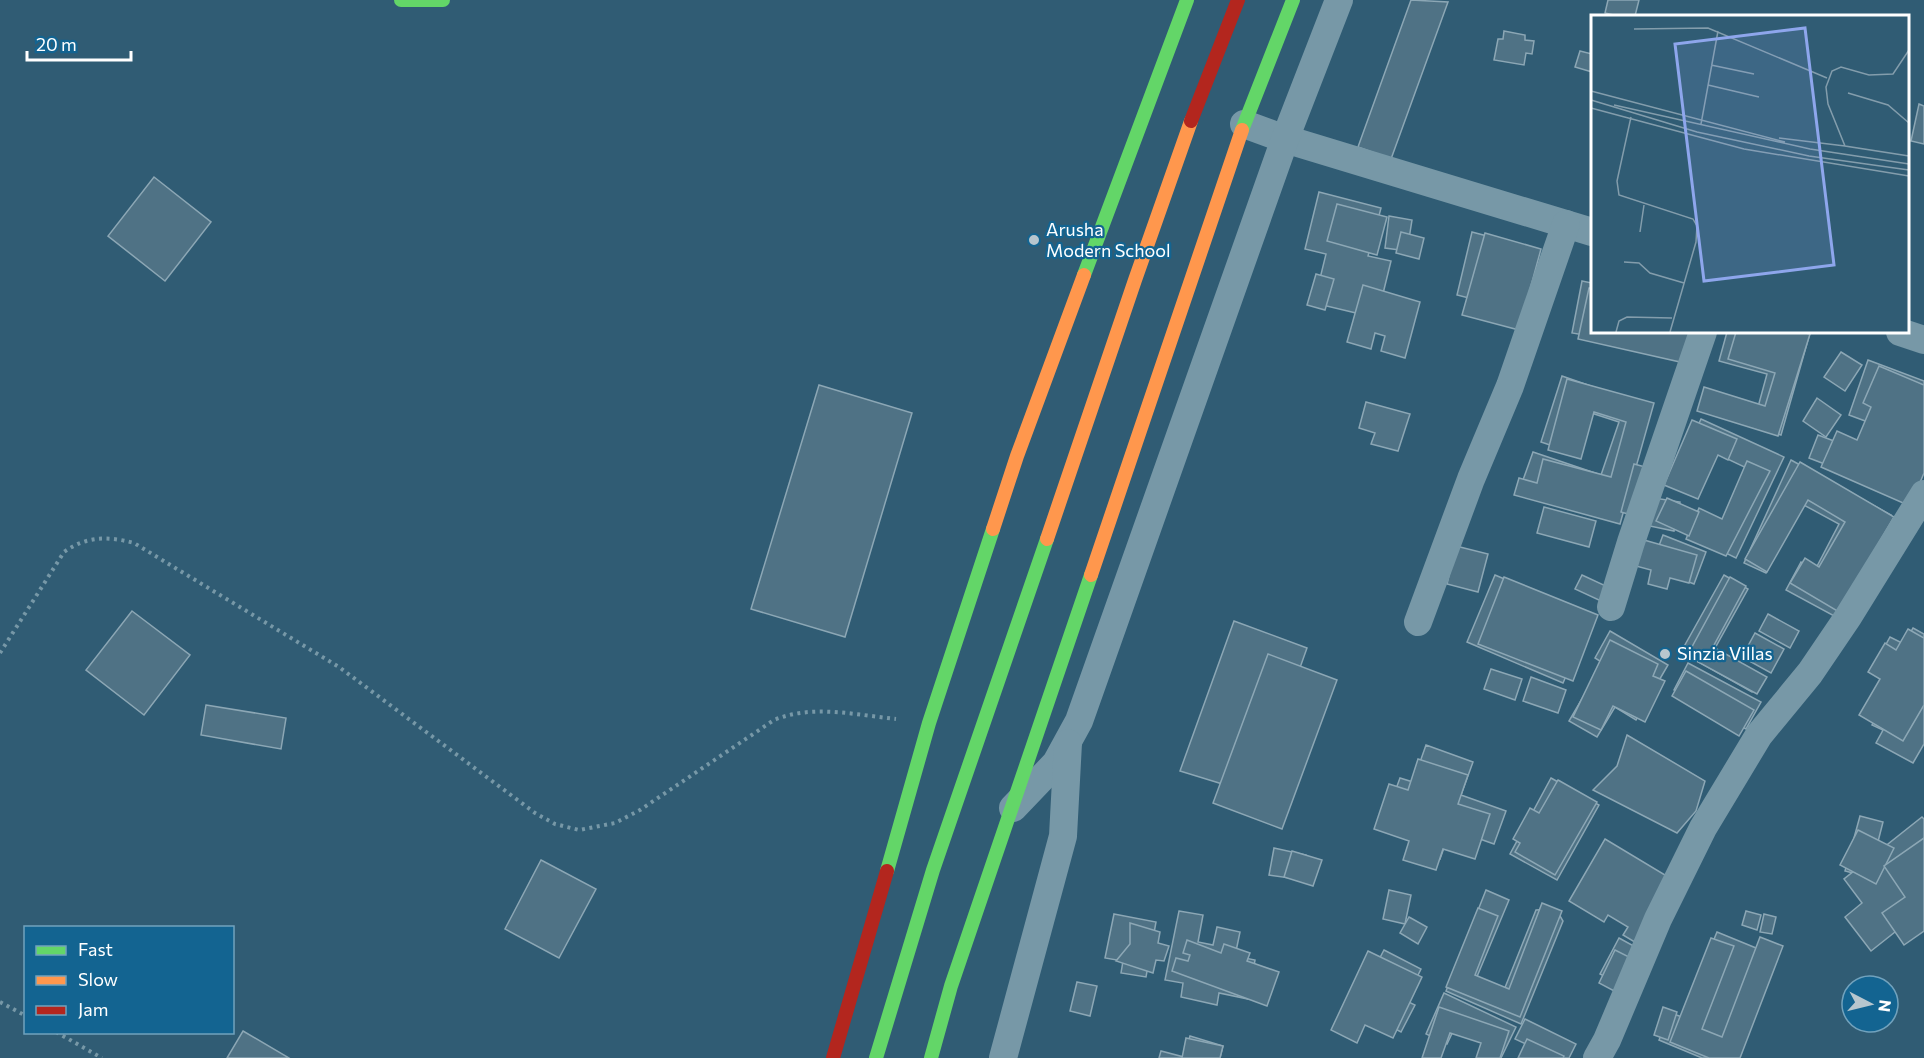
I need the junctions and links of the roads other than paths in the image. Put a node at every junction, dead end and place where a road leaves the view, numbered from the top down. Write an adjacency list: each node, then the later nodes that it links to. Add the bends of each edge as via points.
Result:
1 (401, 0): 2 (main road)
2 (442, 0)
3 (1187, 0): 18 (main road, via 1017,456 929,723)
4 (1238, 0): 19 (main road, via 1200,95 1035,573 901,968)
5 (1293, 0): 7 (main road)
6 (1339, 0): 8 (street)
7 (1244, 124): 8 (street); 17 (main road)
8 (1285, 139): 9 (street); 16 (street)
9 (1579, 228): 15 (street, via 1471,479)
10 (1703, 333): 14 (street)
11 (1903, 333): 12 (street)
12 (1924, 340)
13 (1924, 494): 22 (street, via 1810,673 1759,735 1703,828)
14 (1611, 607)
15 (1418, 622)
16 (1068, 743): 17 (street, via 1056,763); 21 (street, via 1063,836)
17 (1013, 808): 20 (main road, via 951,986)
18 (833, 1058)
19 (876, 1058)
20 (931, 1058)
21 (1003, 1058)
22 (1597, 1058)

